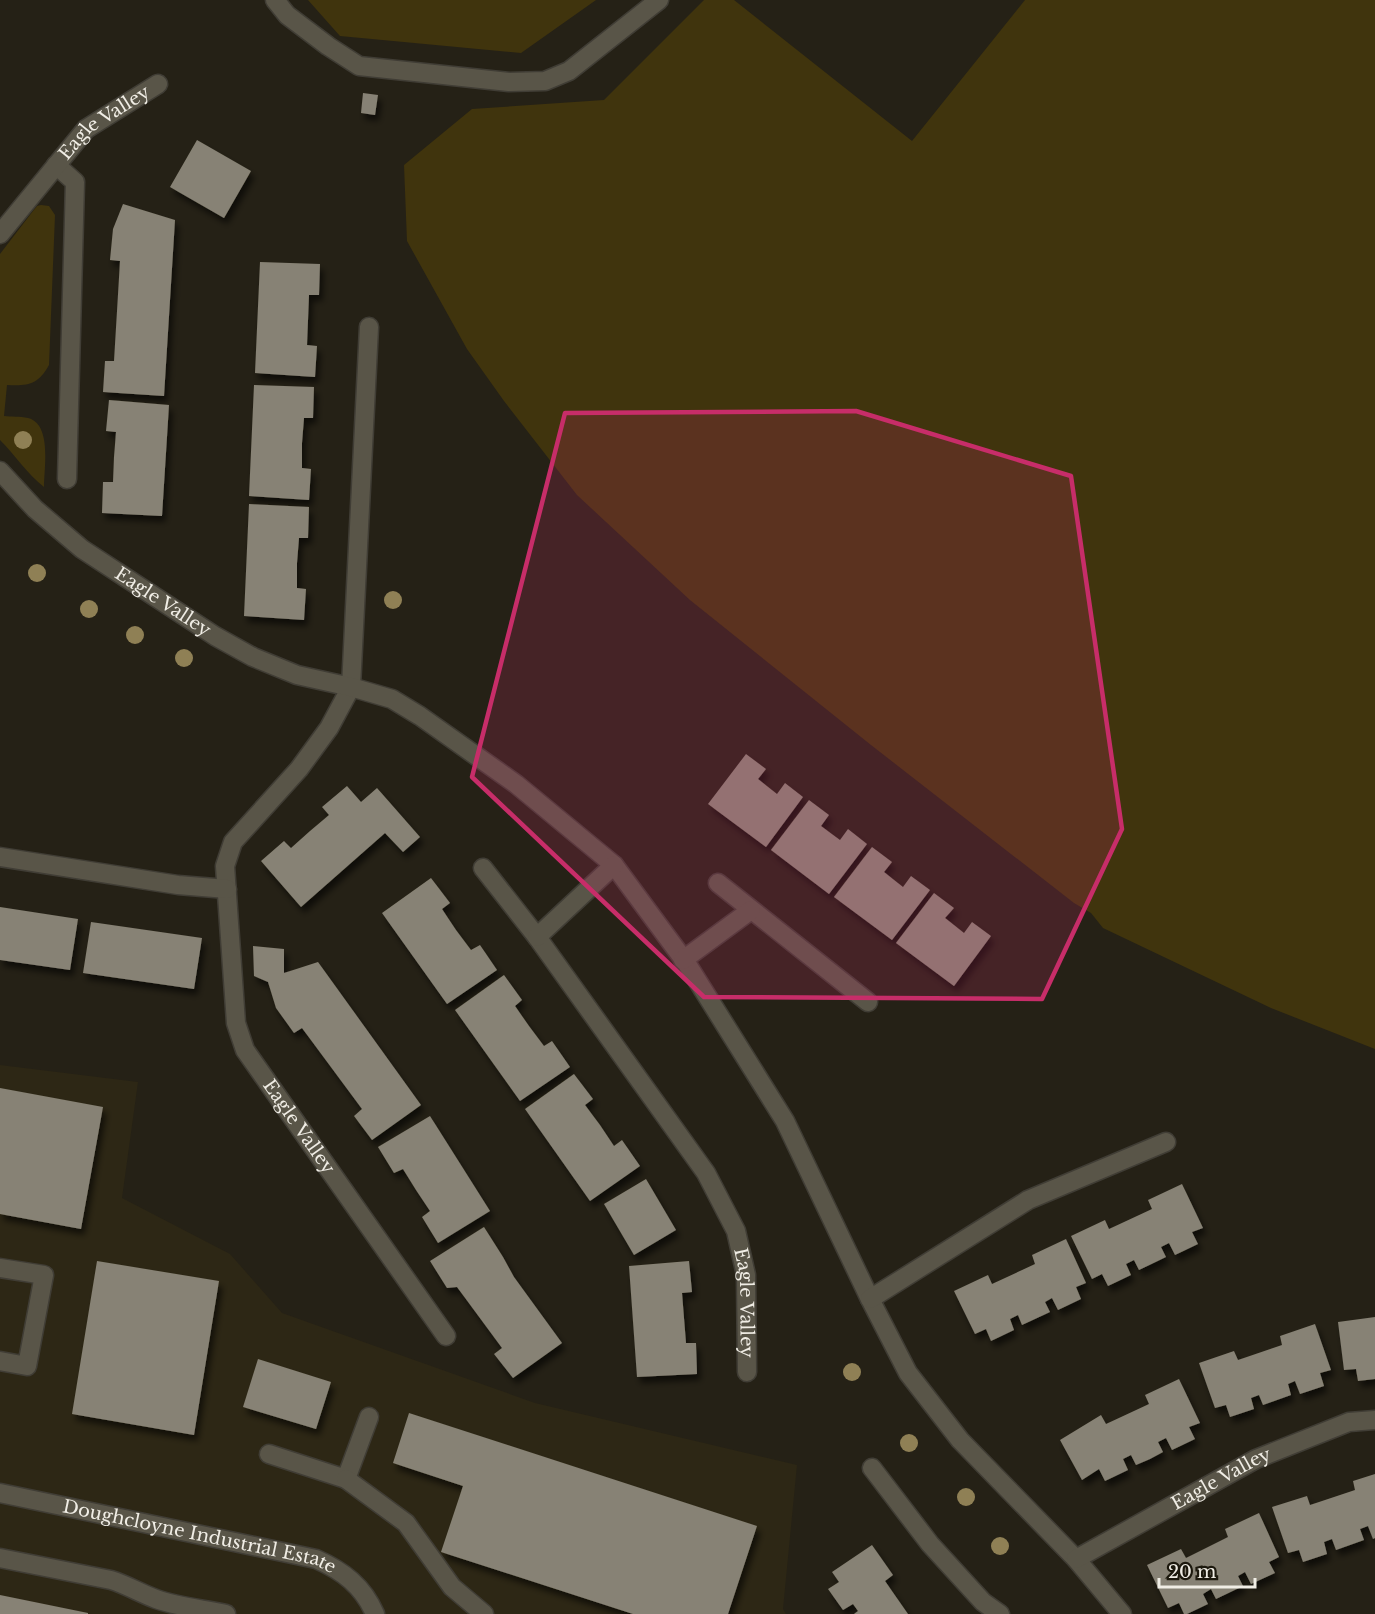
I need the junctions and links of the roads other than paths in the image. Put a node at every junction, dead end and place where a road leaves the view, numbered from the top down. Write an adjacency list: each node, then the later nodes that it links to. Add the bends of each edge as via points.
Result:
1 (275, 0): 2 (street, via 286,15 359,66 509,82 545,81 569,71)
2 (659, 0)
3 (158, 84): 4 (street, Eagle Valley, via 86,129)
4 (56, 165): 5 (street, Eagle Valley); 8 (street, Eagle Valley, via 75,182)
5 (0, 234)
6 (369, 327): 9 (street, Eagle Valley)
7 (0, 471): 9 (street, Eagle Valley, via 35,509 82,549 215,636 297,675)
8 (67, 479)
9 (351, 687): 11 (street, Eagle Valley, via 392,699 420,716 516,784); 14 (street, Eagle Valley, via 329,728 299,769 233,842 225,866)
10 (0, 857): 14 (street)
11 (614, 866): 16 (street); 17 (street, Eagle Valley)
12 (483, 868): 16 (street, Eagle Valley)
13 (718, 883): 15 (street)
14 (227, 889): 22 (street, Eagle Valley, via 236,1023 245,1050)
15 (751, 910): 17 (street); 18 (street)
16 (537, 937): 24 (street, Eagle Valley, via 706,1173 736,1231 746,1275)
17 (683, 960): 21 (street, Eagle Valley, via 785,1121)
18 (868, 1002)
19 (1166, 1142): 21 (street, via 1028,1200)
20 (0, 1268): 23 (street, via 44,1275 27,1365)
21 (870, 1299): 32 (street, Eagle Valley, via 908,1373 960,1440)
22 (446, 1336)
23 (0, 1361)
24 (747, 1372)
25 (369, 1417): 29 (street)
26 (1375, 1420): 32 (street, Eagle Valley, via 1349,1422 1256,1459)
27 (269, 1454): 29 (street)
28 (872, 1468): 36 (street, via 930,1544 983,1602)
29 (346, 1479): 35 (street, via 406,1523 452,1587)
30 (0, 1494): 34 (street, Doughcloyne Industrial Estate, via 316,1559 353,1582 369,1599)
31 (0, 1558): 33 (street, via 111,1580 154,1598)
32 (1076, 1559): 37 (street, Eagle Valley)
33 (226, 1614)
34 (375, 1614)
35 (484, 1614)
36 (1000, 1614)
37 (1122, 1614)

